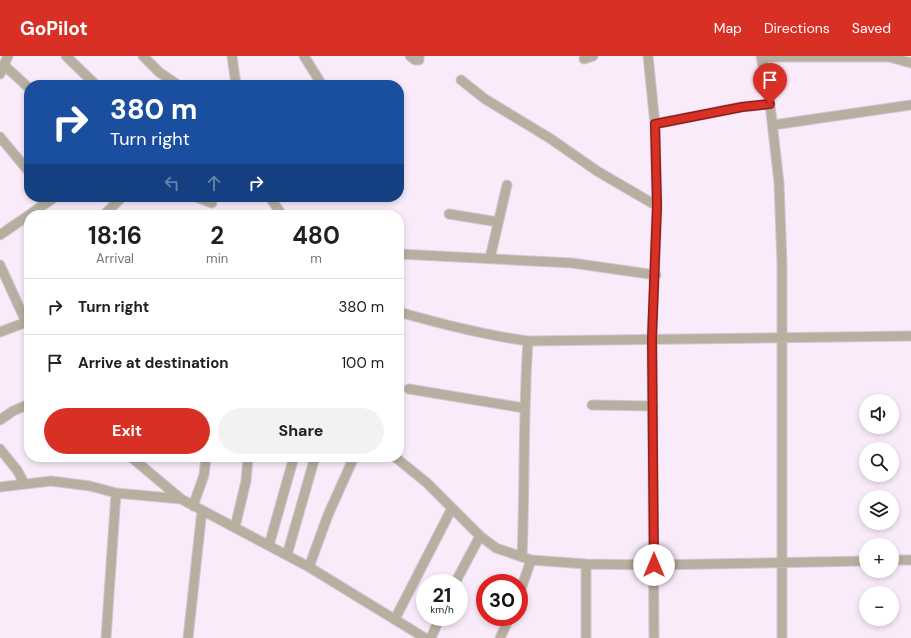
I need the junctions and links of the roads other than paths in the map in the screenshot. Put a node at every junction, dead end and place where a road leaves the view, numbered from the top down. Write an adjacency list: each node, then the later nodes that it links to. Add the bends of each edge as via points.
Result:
1 (8, 56): 15 (street)
2 (66, 56): 16 (street)
3 (143, 56): 17 (street)
4 (232, 56): 18 (street)
5 (304, 56): 19 (street)
6 (410, 56): 7 (street, via 419,60)
7 (419, 56)
8 (593, 56): 13 (street)
9 (648, 56): 24 (street)
10 (761, 56): 11 (street); 22 (street)
11 (786, 57): 12 (street)
12 (889, 57): 14 (street)
13 (584, 59)
14 (911, 63)
15 (2, 69): 21 (street)
16 (91, 80)
17 (171, 80)
18 (235, 80)
19 (319, 80)
20 (461, 80): 31 (street, via 485,99 551,139 597,171)
21 (24, 84)
22 (770, 104): 24 (street); 25 (street)
23 (911, 105): 25 (street)
24 (655, 124): 31 (street)
25 (773, 125): 47 (street, via 779,183)
26 (0, 137): 27 (street)
27 (24, 166)
28 (507, 185): 36 (street)
29 (47, 202): 32 (street)
30 (117, 202): 33 (street)
31 (657, 206): 41 (street)
32 (36, 210)
33 (109, 210)
34 (449, 214): 36 (street)
35 (24, 218): 37 (street)
36 (498, 222): 39 (street)
37 (0, 235)
38 (404, 254): 39 (street)
39 (490, 258): 41 (street, via 572,263)
40 (0, 265): 43 (street)
41 (656, 275): 48 (street)
42 (404, 313): 49 (street, via 501,338)
43 (24, 316)
44 (24, 323): 45 (street)
45 (0, 332)
46 (911, 336): 47 (street)
47 (783, 337): 48 (street); 80 (street)
48 (652, 338): 49 (street); 53 (street)
49 (528, 341): 54 (street)
50 (409, 389): 54 (street)
51 (592, 405): 53 (street)
52 (24, 406): 55 (street)
53 (653, 406): 81 (street)
54 (524, 408): 75 (street)
55 (0, 420)
56 (0, 449): 64 (street)
57 (137, 462): 67 (street)
58 (205, 462): 68 (street)
59 (248, 462): 71 (street)
60 (293, 462): 73 (street)
61 (314, 462): 74 (street)
62 (352, 462): 82 (street, via 328,515)
63 (401, 462): 69 (street)
64 (24, 483): 65 (street); 66 (street, via 51,481 90,486)
65 (0, 487)
66 (116, 493): 67 (street); 88 (street)
67 (181, 499): 68 (street)
68 (193, 506): 70 (street)
69 (452, 508): 72 (street); 85 (street)
70 (202, 510): 71 (street); 89 (street)
71 (235, 527): 73 (street)
72 (480, 536): 75 (street, via 496,548); 83 (street)
73 (269, 545): 74 (street)
74 (288, 555): 82 (street)
75 (526, 559): 79 (street); 84 (street)
76 (899, 560): 77 (street)
77 (911, 560)
78 (859, 561): 80 (street)
79 (586, 564): 81 (street); 93 (street)
80 (782, 564): 81 (street); 95 (street)
81 (654, 565): 94 (street)
82 (309, 567): 85 (street)
83 (460, 574)
84 (523, 574)
85 (396, 619): 90 (street)
86 (436, 626): 91 (street)
87 (506, 626): 92 (street)
88 (106, 638)
89 (188, 638)
90 (425, 638)
91 (431, 638)
92 (500, 638)
93 (586, 638)
94 (654, 638)
95 (782, 638)

